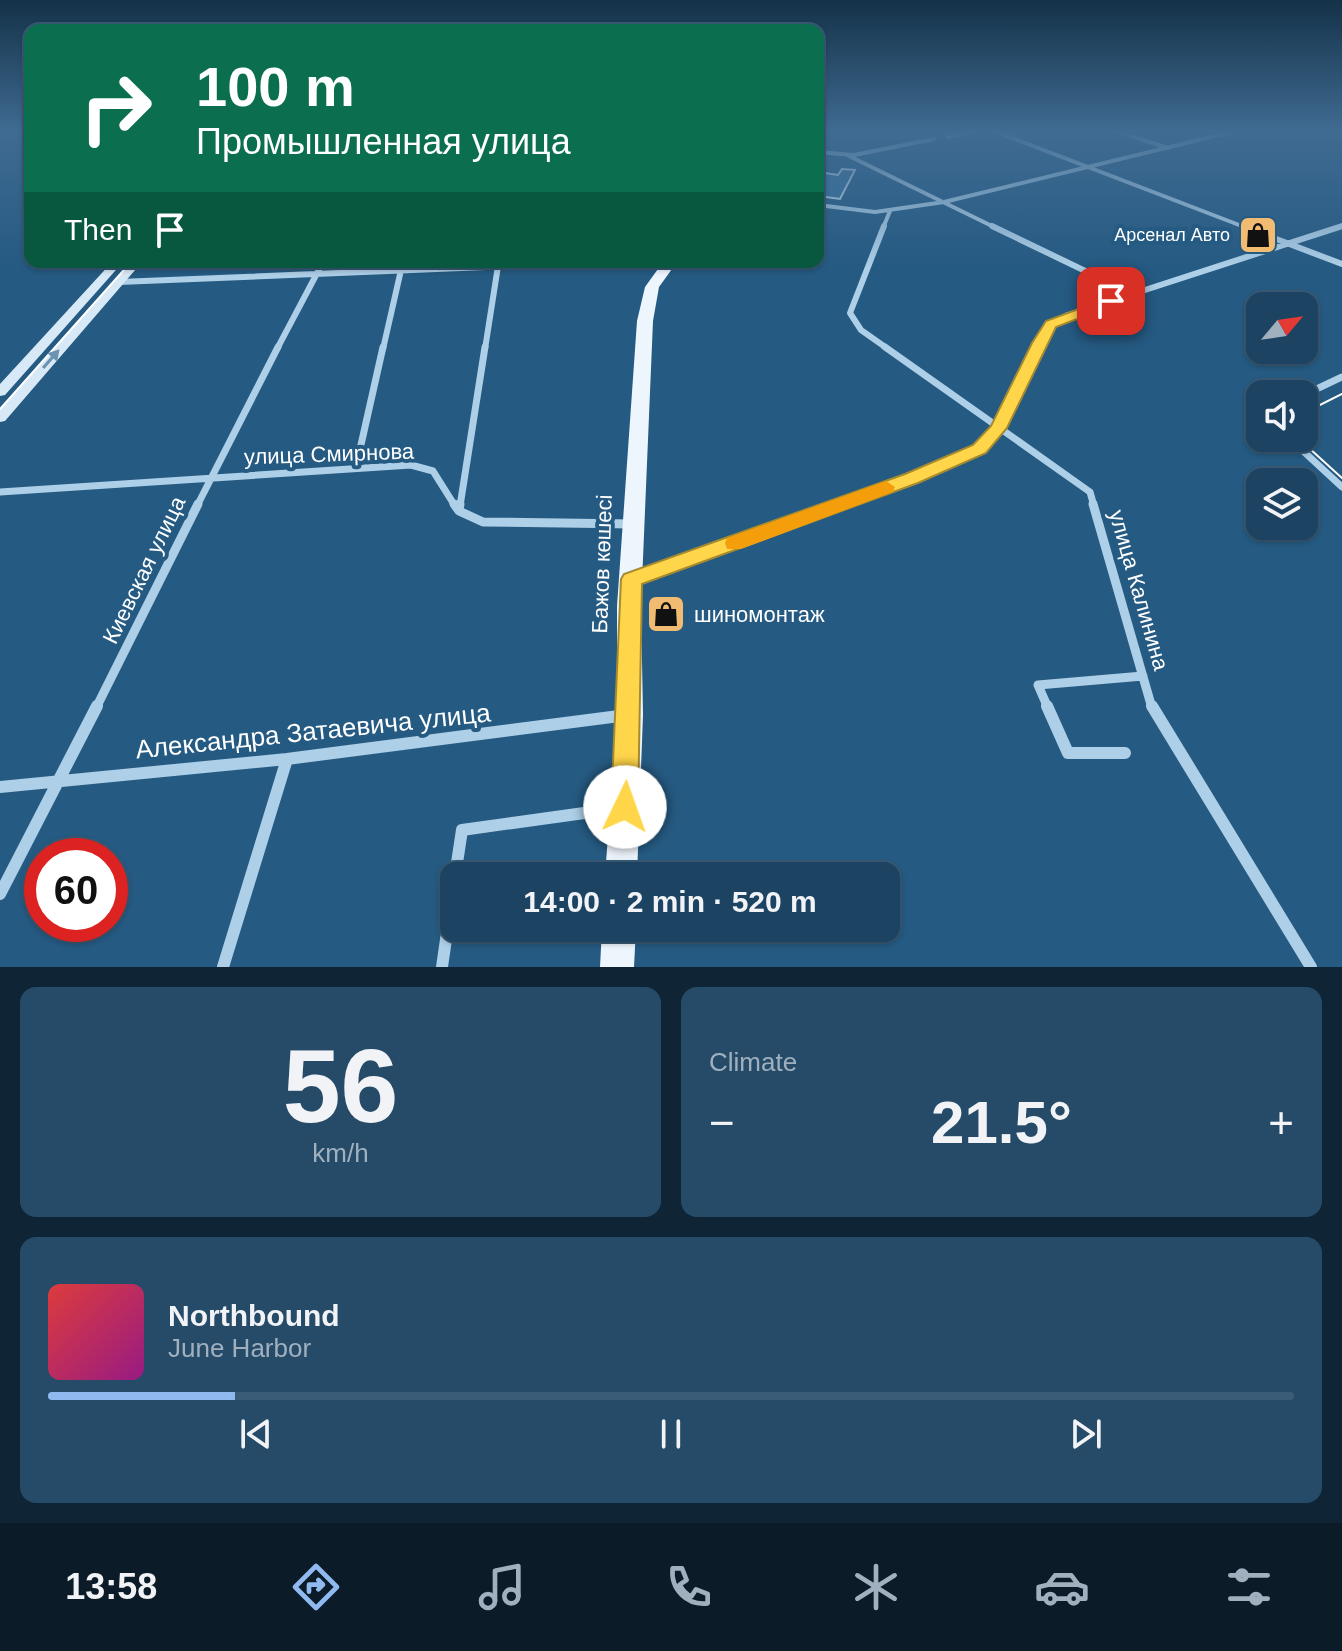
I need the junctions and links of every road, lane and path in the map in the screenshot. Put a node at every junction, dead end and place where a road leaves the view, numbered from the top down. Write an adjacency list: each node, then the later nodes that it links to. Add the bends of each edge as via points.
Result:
1 (893, 177): 4 (street)
2 (1051, 177): 4 (street)
3 (1114, 177): 8 (street)
4 (944, 202): 6 (street); 20 (street)
5 (824, 206): 6 (street)
6 (890, 211): 25 (street, улица Калинина, via 850,313 861,330)
7 (1342, 226): 8 (street)
8 (1286, 243): 9 (street); 20 (street)
9 (1342, 264)
10 (112, 268): 19 (main road)
11 (132, 268): 18 (main road)
12 (320, 268): 17 (street, Киевская улица)
13 (450, 268): 16 (street)
14 (498, 268): 31 (street)
15 (665, 268): 32 (main road, Бажов көшесі, via 646,309)
16 (401, 270): 17 (street); 27 (street)
17 (317, 273): 18 (street); 28 (street, Киевская улица)
18 (119, 282): 19 (main road); 24 (main road, one-way to 18)
19 (98, 283): 23 (main road)
20 (1133, 294): 25 (street, via 1051,324)
21 (1342, 377): 22 (street)
22 (1318, 388)
23 (0, 392)
24 (0, 418)
25 (998, 428): 33 (street, via 979,449 911,478); 34 (street, улица Калинина, via 1090,492)
26 (1304, 452): 29 (street)
27 (356, 467): 28 (street, улица Смирнова); 31 (street, улица Смирнова, via 411,465 433,471)
28 (210, 476): 30 (street, улица Смирнова); 38 (street, Киевская улица)
29 (1342, 487)
30 (0, 492)
31 (459, 511): 32 (street, via 483,522)
32 (634, 525): 33 (main road, Бажов көшесі)
33 (631, 579): 35 (main road, Бажов көшесі)
34 (1143, 676): 36 (street, via 1038,685 1068,753); 49 (street, улица Калинина, via 1152,707)
35 (630, 715): 37 (street, Александра Затаевича улица); 40 (main road, Бажов көшесі)
36 (1125, 753)
37 (287, 759): 38 (street, Александра Затаевича улица); 46 (street)
38 (60, 780): 39 (street, Александра Затаевича улица); 43 (street, Киевская улица)
39 (0, 787)
40 (625, 807): 41 (street, via 462,830); 42 (main road, Бажов көшесі)
41 (457, 862)
42 (622, 862)
43 (0, 894)
44 (446, 942): 47 (street)
45 (618, 942): 48 (main road)
46 (223, 967)
47 (442, 967)
48 (617, 967)
49 (1311, 967)

